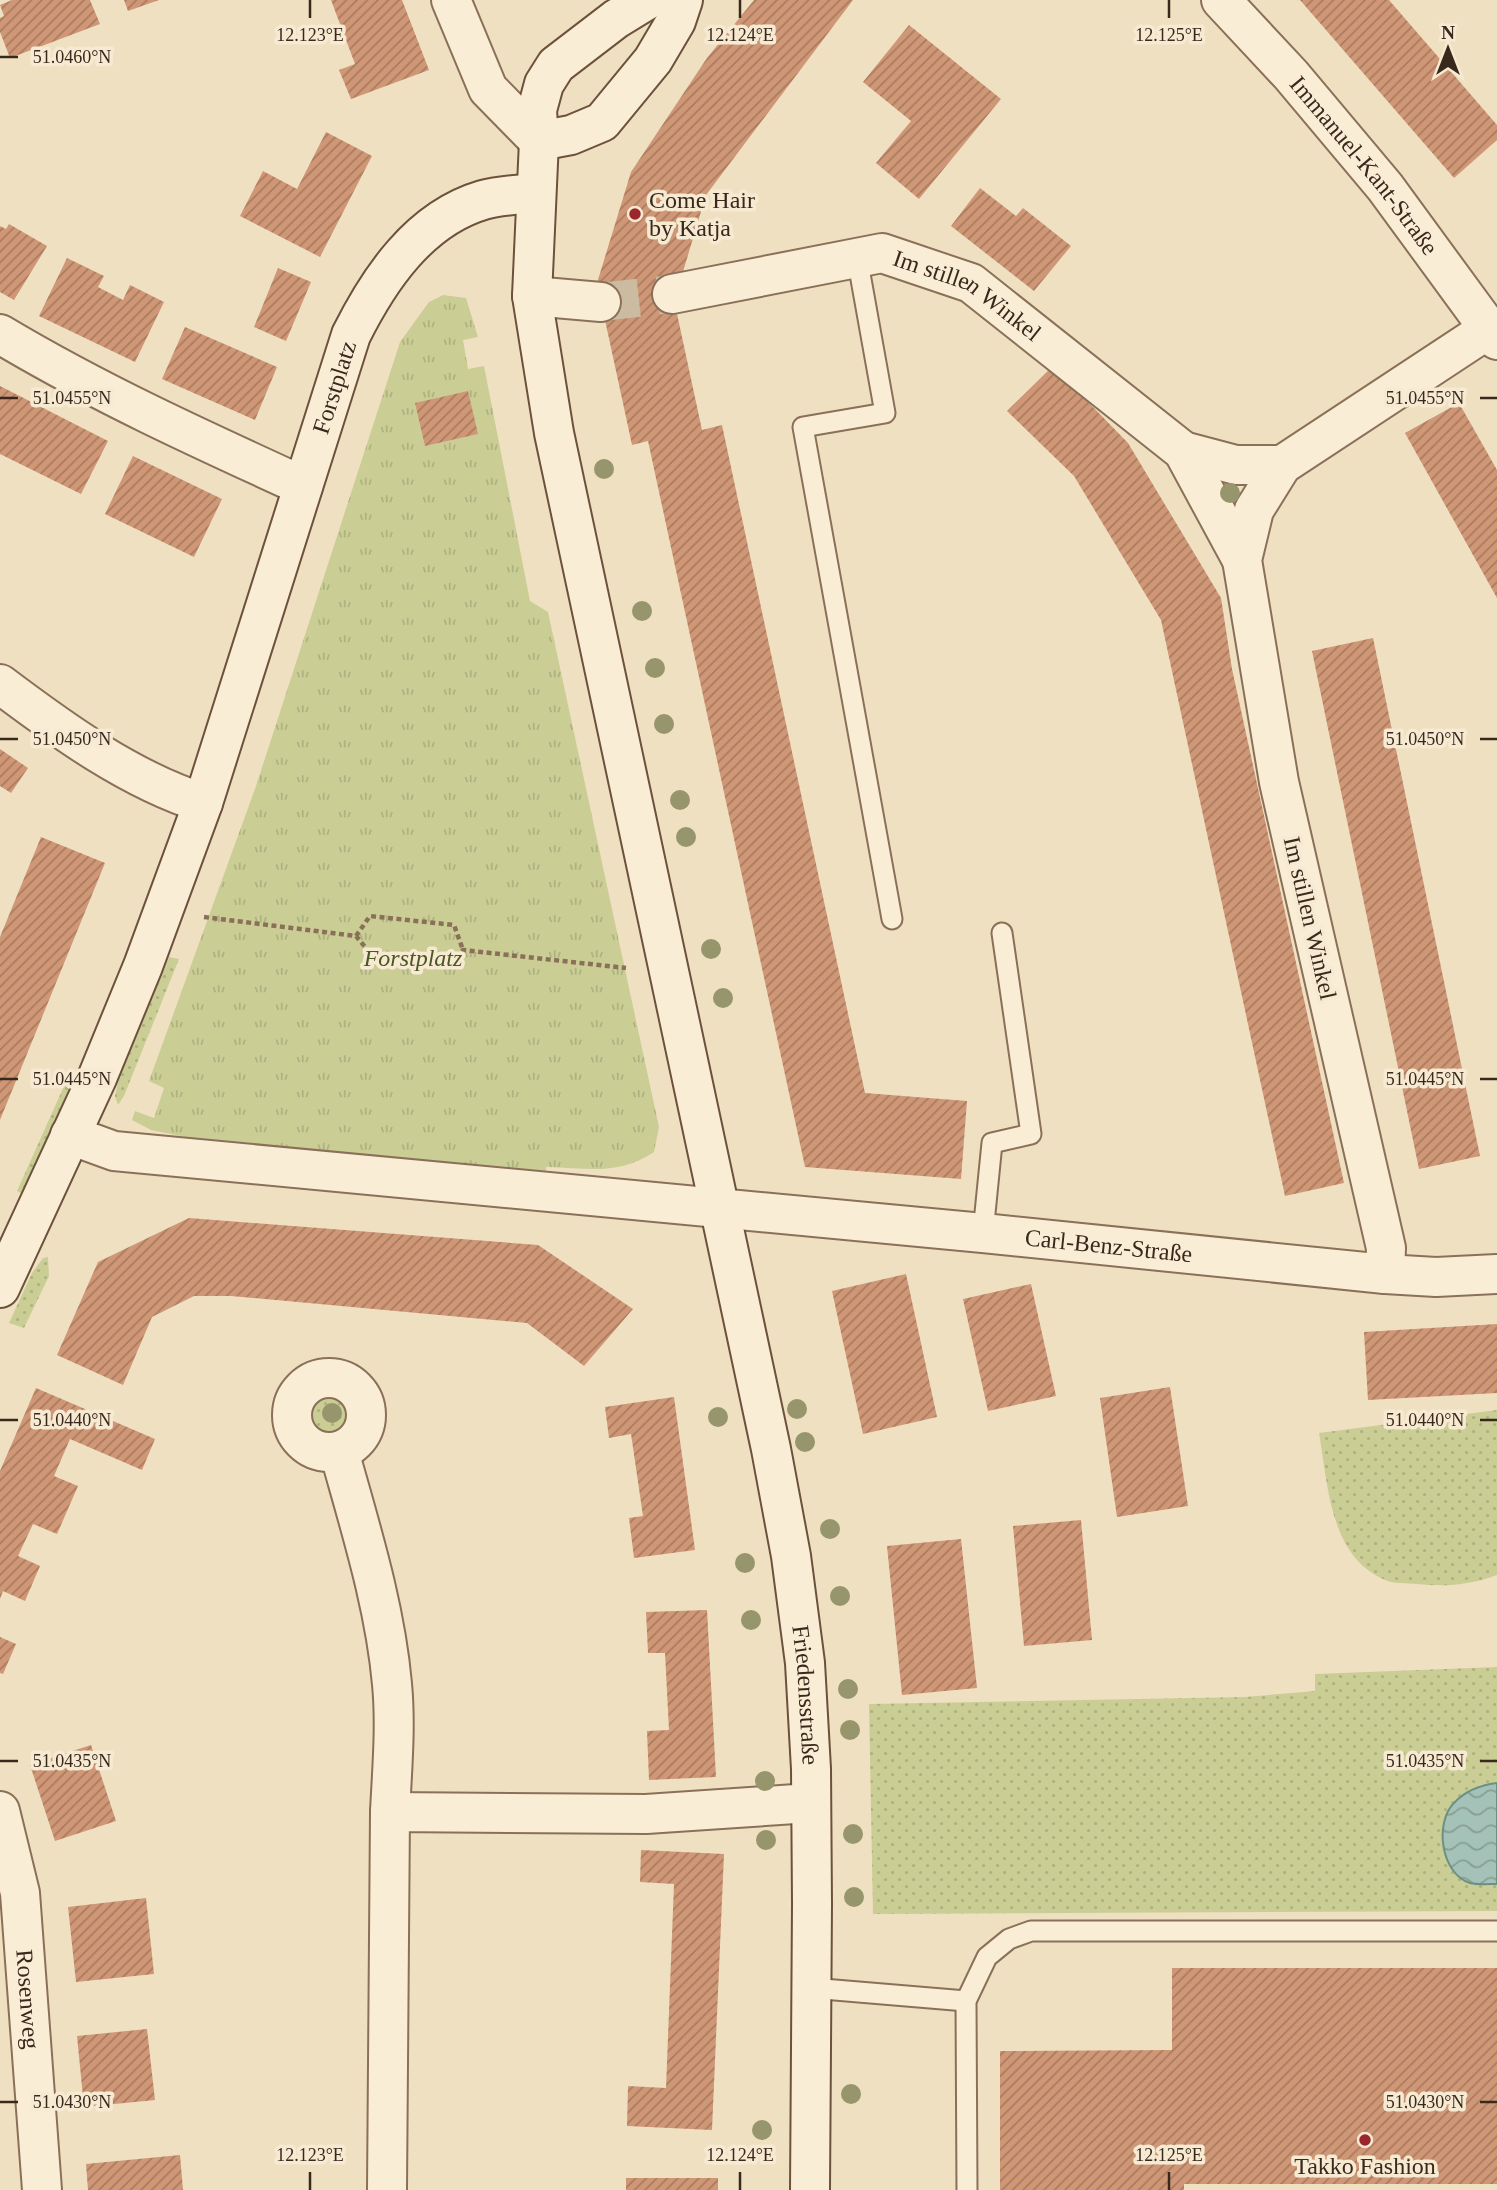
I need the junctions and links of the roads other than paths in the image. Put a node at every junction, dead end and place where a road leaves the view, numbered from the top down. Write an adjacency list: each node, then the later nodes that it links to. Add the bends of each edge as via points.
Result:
1 (451, 0): 5 (street, via 488,89)
2 (647, 0): 5 (street, via 556,65 544,84 537,110)
3 (683, 0): 5 (street, via 653,60 602,122)
4 (1221, 0): 12 (street, Immanuel-Kant-Straße, via 1385,187)
5 (539, 141): 6 (street)
6 (536, 193): 9 (street); 15 (street, Forstplatz, via 483,200 449,216 393,264 351,335)
7 (857, 257): 8 (street, Im stillen Winkel); 13 (street, Im stillen Winkel, via 881,253 971,283); 19 (lane, via 885,413 803,427)
8 (672, 294)
9 (532, 296): 10 (street); 22 (street, via 554,433)
10 (601, 302)
11 (0, 334): 15 (street, via 135,407)
12 (1493, 334): 14 (street, Im stillen Winkel)
13 (1183, 451): 14 (street, Im stillen Winkel, via 1236,465); 16 (street, Im stillen Winkel)
14 (1282, 465): 16 (street, Im stillen Winkel, via 1254,510)
15 (303, 486): 18 (street, Forstplatz)
16 (1242, 560): 24 (street, Im stillen Winkel, via 1279,782 1386,1248)
17 (0, 684): 18 (street, via 97,750 157,785)
18 (203, 803): 21 (street, Forstplatz, via 143,966)
19 (892, 919)
20 (1002, 933): 23 (lane, via 1031,1134 992,1143)
21 (70, 1135): 22 (street, via 114,1151); 26 (street, Forstplatz)
22 (720, 1210): 23 (street, Carl-Benz-Straße); 28 (street, Friedensstraße, via 791,1556 806,1663)
23 (983, 1233): 24 (street, Carl-Benz-Straße)
24 (1385, 1274): 25 (street, Carl-Benz-Straße)
25 (1497, 1275)
26 (0, 1288)
27 (339, 1451): 30 (street, via 371,1568 388,1655 393,1708)
28 (810, 1803): 30 (street, via 646,1814); 32 (street, Friedensstraße)
29 (0, 1811): 34 (street, Rosenweg, via 20,1893)
30 (390, 1812): 35 (street)
31 (1497, 1931): 33 (lane, via 1031,1931 1009,1939 987,1957)
32 (811, 1988): 33 (lane); 36 (street, Friedensstraße)
33 (966, 2001): 37 (lane)
34 (42, 2190)
35 (387, 2190)
36 (810, 2190)
37 (967, 2190)

